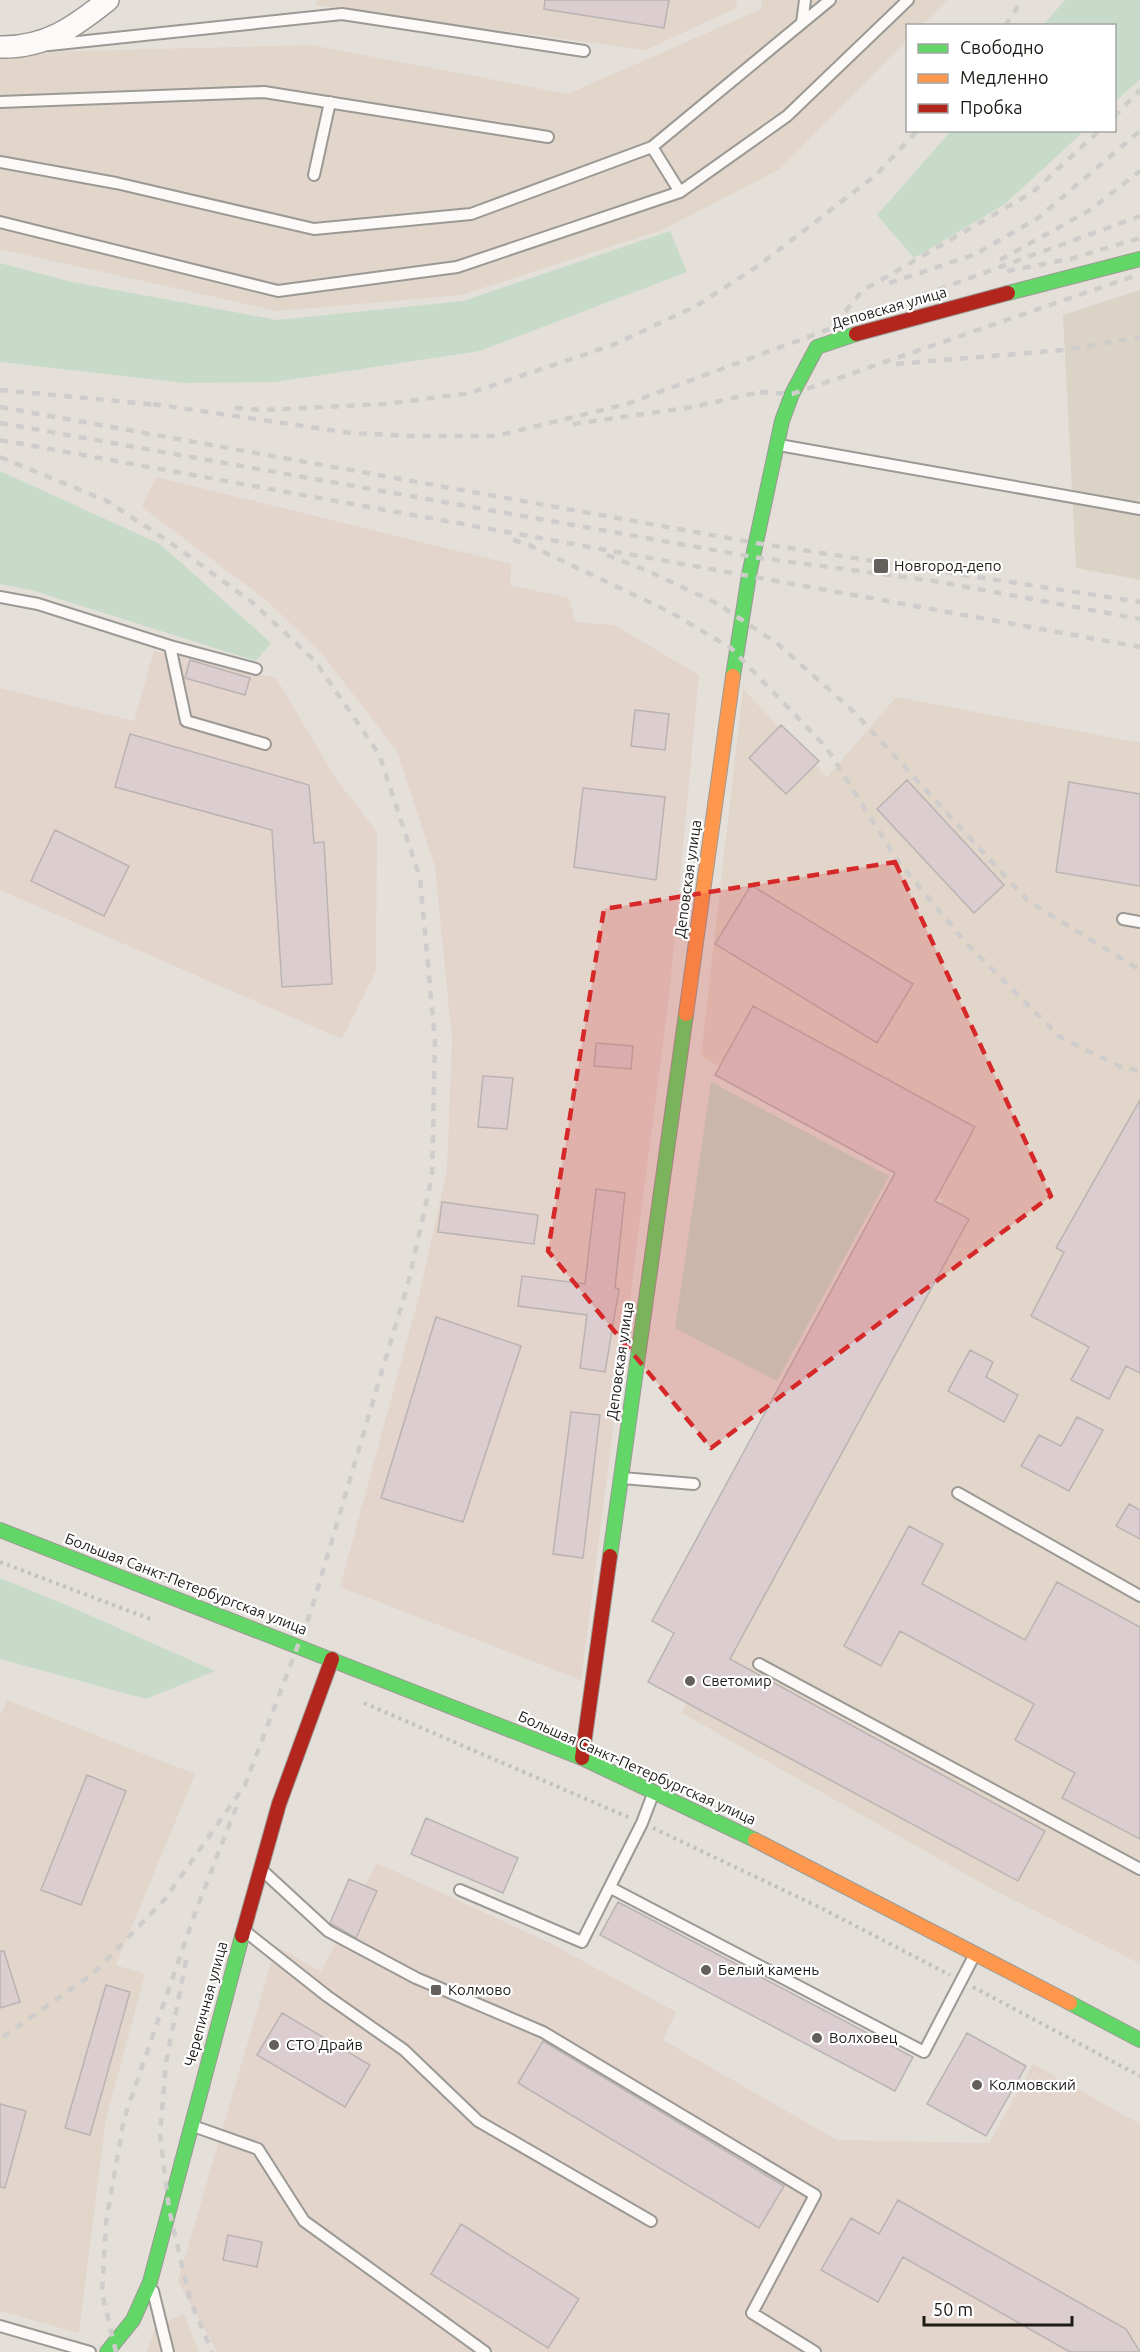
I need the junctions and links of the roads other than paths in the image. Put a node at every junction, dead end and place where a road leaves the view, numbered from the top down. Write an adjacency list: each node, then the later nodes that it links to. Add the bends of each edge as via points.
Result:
1 (89, 0): 7 (lane)
2 (108, 0): 7 (street)
3 (805, 0): 6 (lane)
4 (830, 0): 6 (lane)
5 (908, 0): 17 (lane, via 787,116)
6 (802, 23): 14 (lane)
7 (74, 27): 9 (street)
8 (0, 47): 9 (street)
9 (24, 48): 10 (lane, via 342,14)
10 (584, 51)
11 (0, 102): 12 (lane, via 264,92)
12 (330, 102): 13 (lane); 16 (lane)
13 (548, 137)
14 (652, 147): 15 (lane, via 471,214 314,229 116,183); 17 (lane)
15 (0, 162)
16 (314, 175)
17 (680, 192): 18 (lane, via 457,267 278,291)
18 (0, 222)
19 (1140, 259): 20 (street, Деповская улица, via 890,323 817,347 792,394)
20 (778, 445): 21 (lane); 28 (street, Деповская улица, via 736,653)
21 (1140, 509)
22 (0, 597): 23 (lane, via 38,603)
23 (170, 646): 24 (lane); 25 (lane, via 186,722)
24 (256, 669)
25 (266, 744)
26 (1123, 919): 27 (lane)
27 (1140, 922)
28 (620, 1478): 29 (lane); 35 (street, Деповская улица)
29 (694, 1484)
30 (958, 1493): 32 (lane)
31 (0, 1530): 33 (street, Большая Санкт-Петербургская улица)
32 (1140, 1596)
33 (332, 1659): 35 (street, Большая Санкт-Петербургская улица); 37 (street, Черепичная улица, via 279,1804)
34 (759, 1664): 38 (lane)
35 (582, 1758): 36 (street, Большая Санкт-Петербургская улица)
36 (654, 1791): 39 (lane); 42 (street, Большая Санкт-Петербургская улица)
37 (261, 1869): 41 (street, Черепичная улица); 52 (lane, via 328,1931 416,1978 543,2032 815,2195 752,2313)
38 (1140, 1869)
39 (610, 1888): 40 (lane, via 582,1942); 42 (lane, via 924,2052)
40 (460, 1890)
41 (243, 1930): 44 (street, Черепичная улица); 45 (lane, via 404,2050 478,2121)
42 (976, 1952): 43 (street, Большая Санкт-Петербургская улица)
43 (1140, 2040)
44 (190, 2125): 46 (street, Черепичная улица); 51 (lane, via 258,2148 304,2221)
45 (651, 2221)
46 (150, 2282): 49 (street, Черепичная улица, via 133,2320); 50 (lane)
47 (0, 2326): 48 (lane)
48 (90, 2352)
49 (107, 2352)
50 (168, 2352)
51 (485, 2352)
52 (815, 2352)

